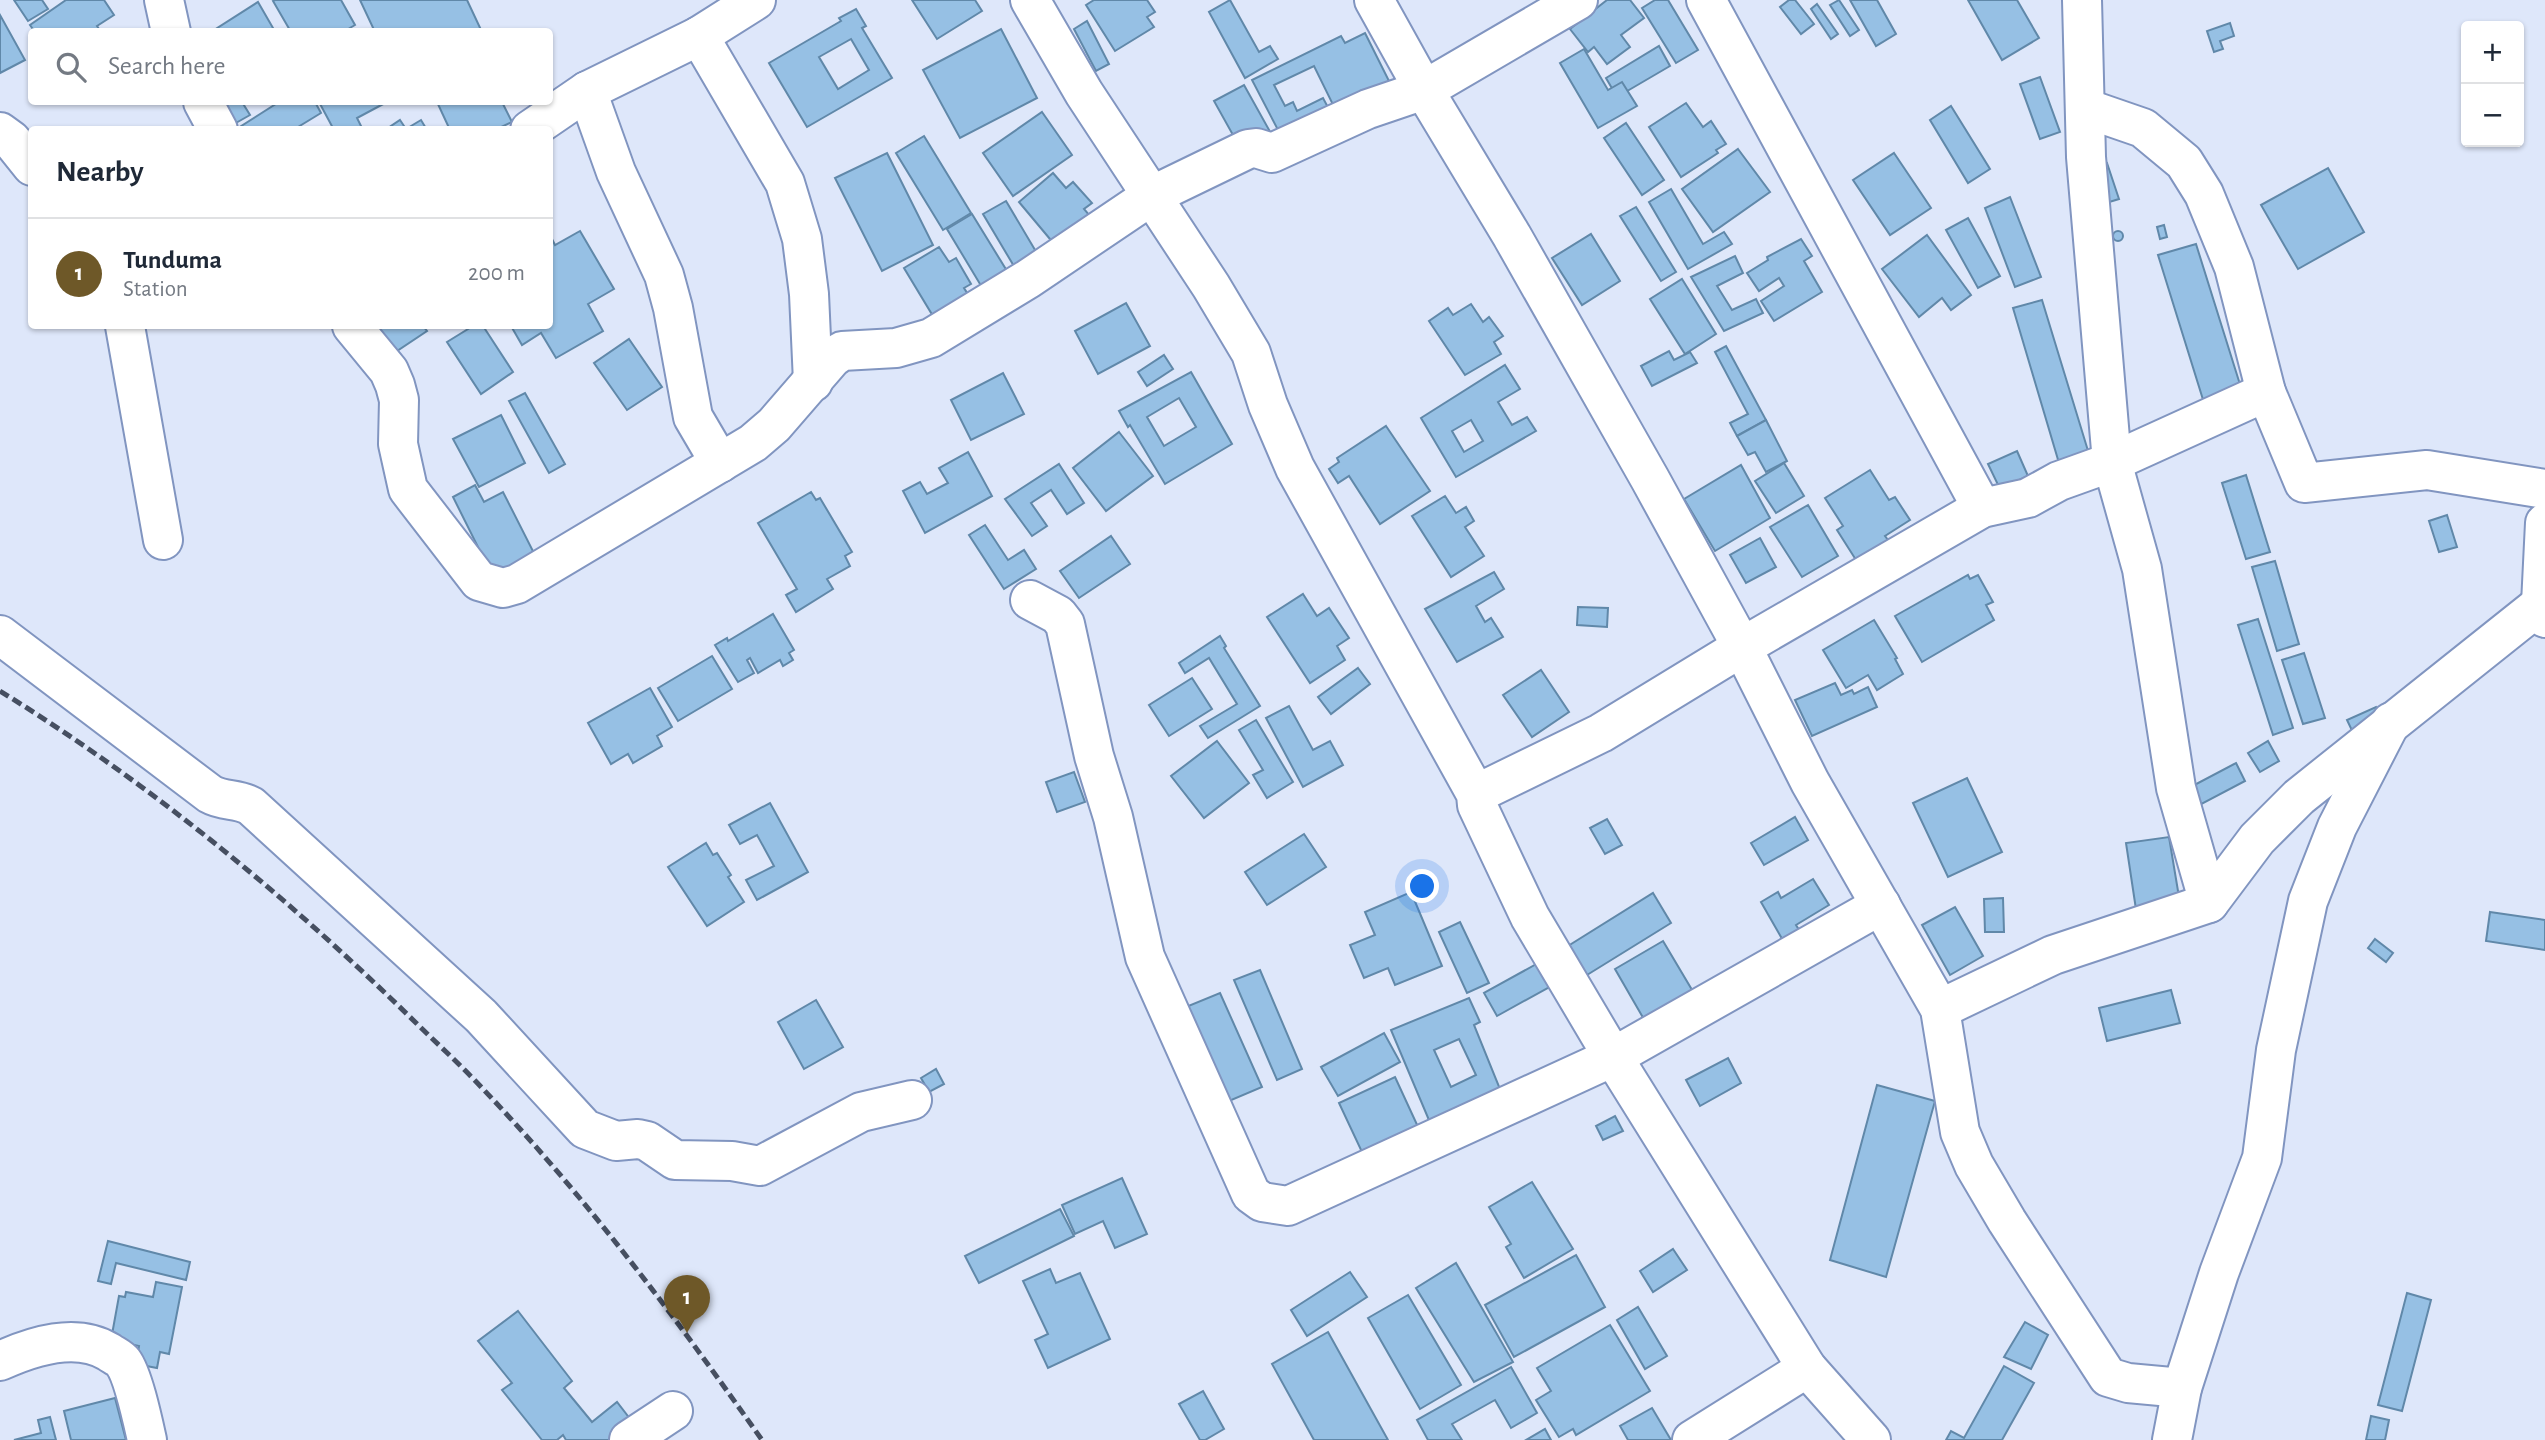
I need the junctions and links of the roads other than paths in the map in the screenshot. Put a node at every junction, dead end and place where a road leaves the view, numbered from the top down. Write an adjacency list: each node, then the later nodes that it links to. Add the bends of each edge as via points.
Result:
1 (164, 0): 8 (street)
2 (757, 0): 9 (street)
3 (1030, 0): 18 (street)
4 (1374, 0): 10 (street)
5 (1578, 0): 10 (street)
6 (1706, 0): 26 (street)
7 (2082, 0): 13 (street)
8 (170, 28)
9 (699, 36): 11 (street); 21 (street, via 785,183 802,239)
10 (1424, 90): 18 (street, via 1368,109 1272,153 1252,148); 32 (street, via 1519,248)
11 (587, 91): 15 (street); 24 (street, via 616,172 664,275 693,417)
12 (205, 105): 14 (street)
13 (2085, 108): 22 (street, via 2143,128 2184,162 2204,194 2234,267); 23 (street)
14 (216, 126)
15 (536, 126)
16 (0, 132): 17 (street)
17 (28, 161)
18 (1151, 196): 21 (street, via 930,338 896,348 842,351); 34 (street, via 1251,353 1295,468)
19 (126, 329): 28 (street)
20 (354, 329): 24 (street, via 395,385 398,444 408,489 479,581 488,585 517,584)
21 (813, 382): 24 (street, via 764,434)
22 (2266, 392): 23 (street); 25 (street, via 2304,483 2427,470)
23 (2112, 462): 26 (street, via 2028,498); 35 (street, via 2141,569 2176,788)
24 (720, 463)
25 (2545, 489)
26 (1982, 508): 32 (street)
27 (2545, 523): 30 (street)
28 (163, 540)
29 (1030, 600): 38 (street, via 1065,624 1144,957 1251,1194 1262,1202 1287,1206)
30 (2543, 611): 33 (street)
31 (0, 635): 39 (street, via 209,794 251,806 481,1016 585,1129 600,1137 642,1140 668,1158 683,1162 732,1161 760,1166 861,1112)
32 (1742, 647): 34 (street, via 1601,733); 36 (street, via 1810,782)
33 (2391, 722): 35 (street, via 2299,797 2257,839); 42 (street, via 2337,827 2308,901 2276,1050 2262,1158)
34 (1476, 794): 38 (street, via 1477,805 1530,917)
35 (2209, 904): 37 (street, via 2053,955)
36 (1881, 905): 37 (street); 38 (street)
37 (1940, 1009): 42 (street, via 1960,1132 2007,1221 2108,1377)
38 (1613, 1057): 41 (street)
39 (912, 1100)
40 (0, 1361): 44 (street, via 61,1342 100,1347 123,1362)
41 (1807, 1368): 46 (street); 47 (street)
42 (2182, 1388): 48 (street)
43 (673, 1411): 45 (street)
44 (147, 1440)
45 (629, 1440)
46 (1692, 1440)
47 (1871, 1440)
48 (2172, 1440)

